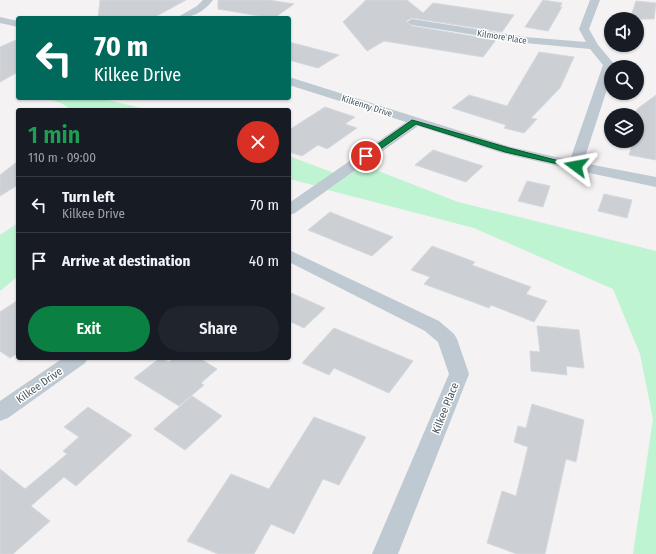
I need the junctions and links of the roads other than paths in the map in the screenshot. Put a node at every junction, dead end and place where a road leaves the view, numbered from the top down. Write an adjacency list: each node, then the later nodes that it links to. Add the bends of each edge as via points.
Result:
1 (208, 0): 3 (street, via 200,8)
2 (595, 0): 7 (street, via 584,29)
3 (185, 16)
4 (0, 20): 6 (street)
5 (412, 22): 7 (street, Kilmore Place, via 522,40)
6 (16, 24)
7 (593, 46): 10 (street, via 609,65)
8 (291, 82): 9 (street, Kilkenny Drive)
9 (415, 122): 10 (street, Kilkenny Drive, via 507,150); 12 (street)
10 (576, 166): 11 (street, Kilkenny Drive)
11 (656, 182)
12 (291, 209)
13 (291, 256): 16 (street, Kilkee Place, via 432,326 447,339 459,374)
14 (75, 360): 15 (street, Kilkee Drive)
15 (0, 412)
16 (385, 554)

